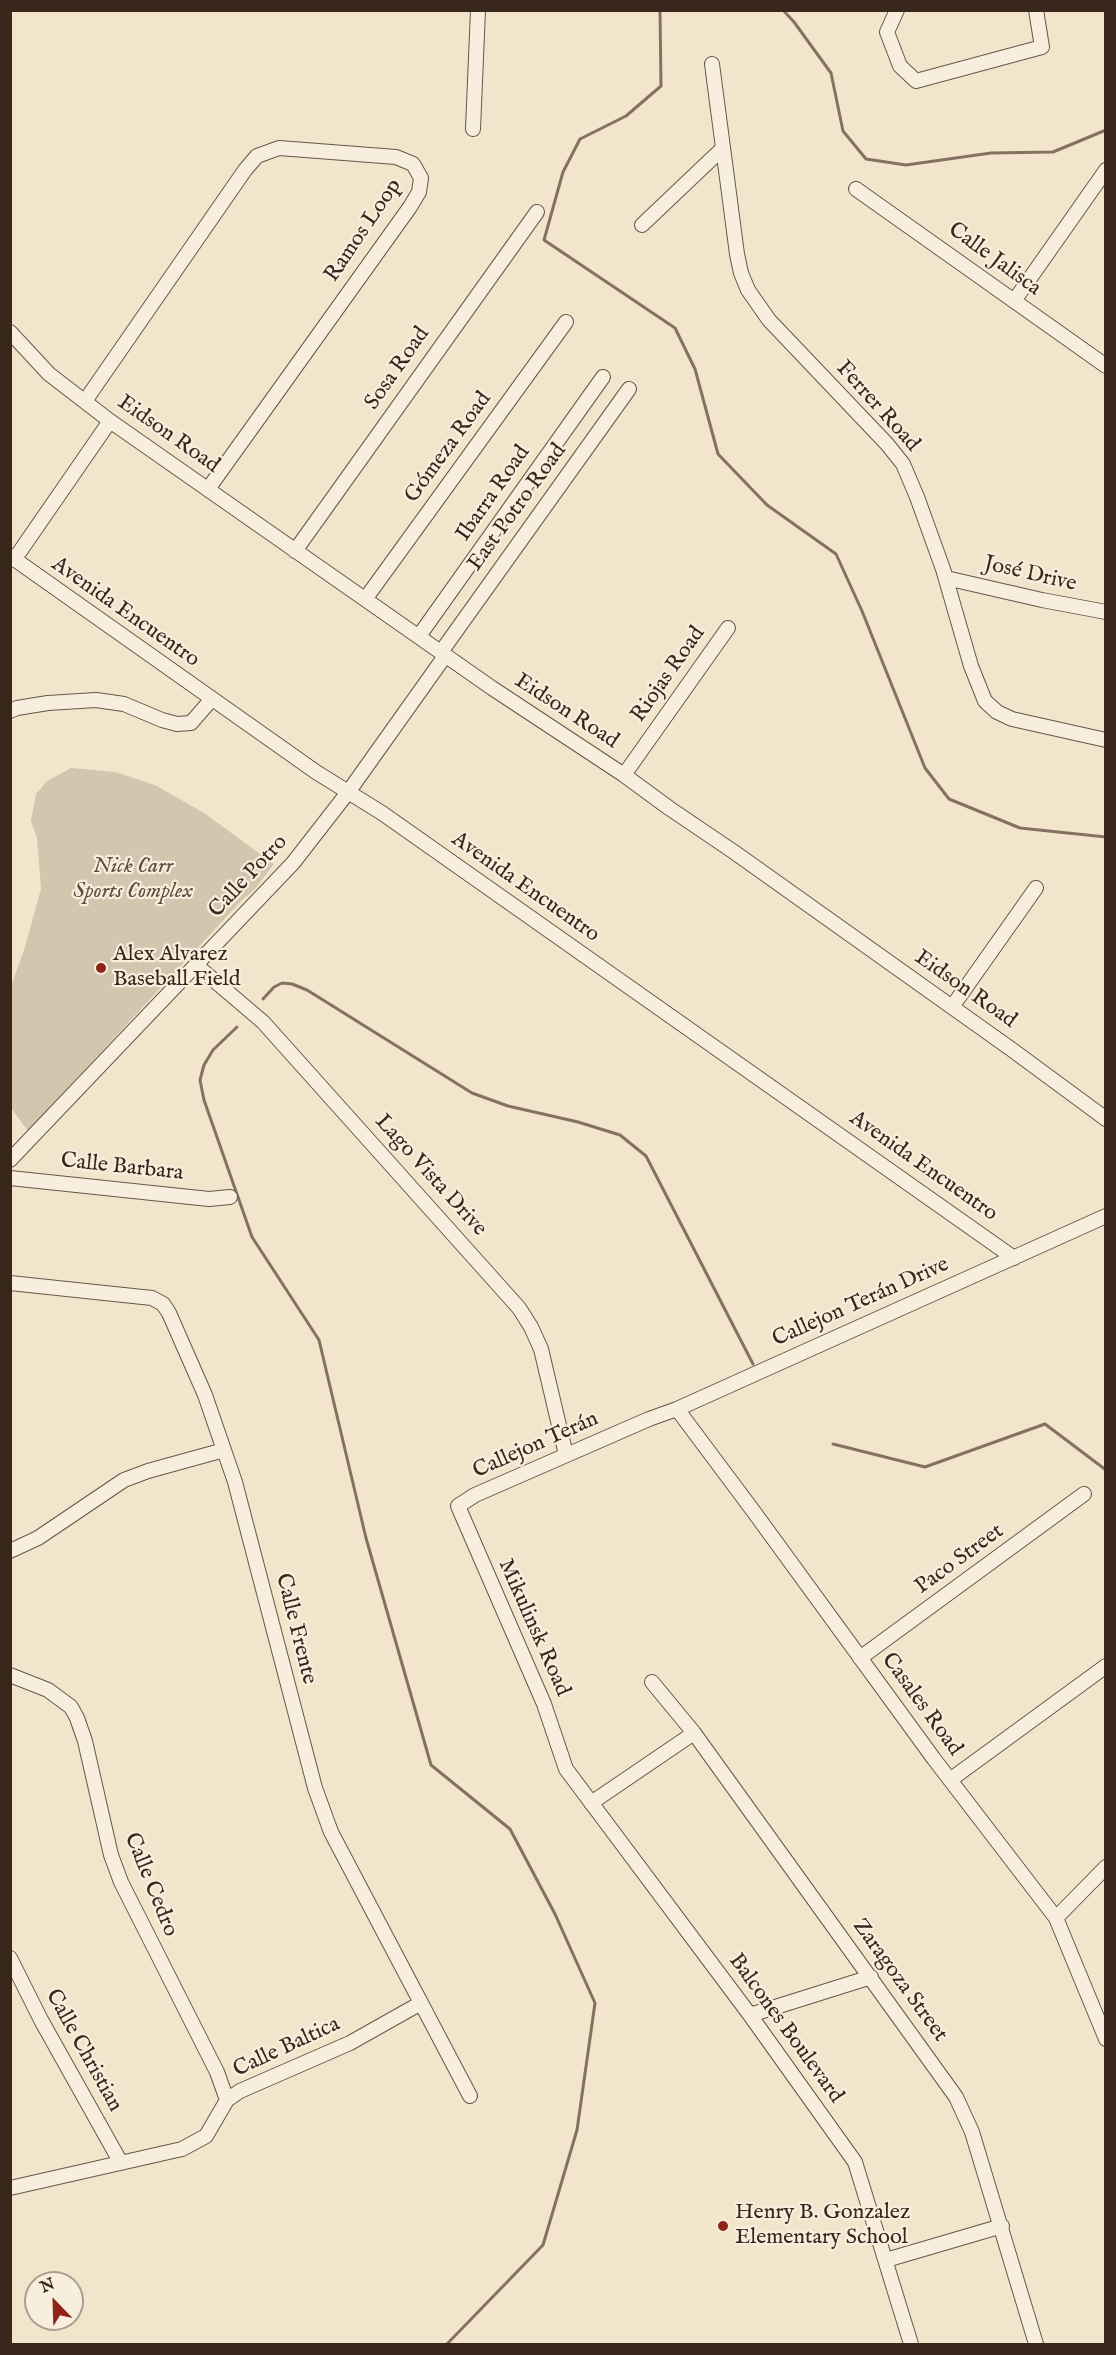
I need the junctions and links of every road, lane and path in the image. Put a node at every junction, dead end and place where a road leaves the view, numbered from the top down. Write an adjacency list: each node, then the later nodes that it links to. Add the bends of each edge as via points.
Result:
1 (478, 10): 5 (street)
2 (897, 10): 3 (street, via 887,32 900,66 916,81 1042,47)
3 (1036, 10)
4 (712, 64): 6 (street, Ferrer Road)
5 (473, 129)
6 (722, 149): 10 (street); 22 (street, Ferrer Road, via 737,254 748,290 769,320 903,464)
7 (1104, 176): 11 (street)
8 (856, 189): 11 (street, Calle Jalisca)
9 (537, 212): 20 (street, Sosa Road)
10 (642, 225)
11 (1014, 301): 14 (street, Calle Jalisca)
12 (566, 322): 23 (street, Gómeza Road)
13 (10, 332): 17 (street, Eidson Road, via 49,374)
14 (1106, 366)
15 (603, 377): 26 (street, Ibarra Road)
16 (629, 389): 27 (street, East Potro Road)
17 (85, 401): 18 (street, Eidson Road); 19 (street, Ramos Loop, via 257,156 279,147 396,157 413,164 421,178 419,192 410,207)
18 (110, 421): 19 (street, Eidson Road); 21 (street)
19 (208, 489): 20 (street, Eidson Road)
20 (296, 551): 23 (street, Eidson Road)
21 (12, 558): 28 (street, Avenida Encuentro)
22 (946, 578): 24 (street, José Drive); 30 (street, Ferrer Road, via 985,701 1012,719)
23 (366, 598): 26 (street, Eidson Road)
24 (1106, 612)
25 (728, 628): 31 (street, Riojas Road)
26 (419, 636): 27 (street, Eidson Road)
27 (443, 654): 31 (street, Eidson Road); 32 (street, Calle Potro)
28 (211, 700): 29 (street, via 191,723 177,724 124,704 96,700); 32 (street, Avenida Encuentro)
29 (10, 711)
30 (1106, 740)
31 (624, 775): 35 (street, Eidson Road)
32 (349, 791): 34 (street, Calle Potro, via 293,862); 41 (street, Avenida Encuentro)
33 (1036, 888): 35 (street)
34 (196, 965): 37 (street, Calle Potro); 46 (street, Lago Vista Drive, via 263,1022 519,1308 541,1348)
35 (952, 1007): 36 (street, Eidson Road)
36 (1103, 1113)
37 (10, 1160)
38 (10, 1178): 39 (street, Calle Barbara, via 209,1199)
39 (230, 1197)
40 (1106, 1216): 41 (street, Callejon Terán Drive)
41 (1014, 1258): 43 (street, Callejon Terán Drive)
42 (10, 1283): 45 (street, Calle Frente, via 140,1296 163,1304 205,1395)
43 (677, 1409): 44 (street, Callejon Terán Drive); 50 (street, Casales Road)
44 (633, 1426): 46 (street, Callejon Terán)
45 (224, 1450): 49 (street, via 124,1480 38,1538); 62 (street, Calle Frente, via 320,1804 339,1850)
46 (566, 1455): 48 (street, Callejon Terán)
47 (1084, 1494): 50 (street, Paco Street)
48 (458, 1506): 55 (street, Mikulinsk Road, via 544,1704)
49 (10, 1551)
50 (860, 1658): 56 (street, Casales Road)
51 (1106, 1666): 56 (street)
52 (10, 1675): 66 (street, Calle Cedro, via 48,1690 71,1707 77,1718 121,1882 212,2062)
53 (652, 1682): 54 (street, Zaragoza Street)
54 (694, 1733): 57 (street); 61 (street, Zaragoza Street)
55 (566, 1769): 57 (street, Balcones Boulevard)
56 (950, 1780): 59 (street, Casales Road)
57 (591, 1803): 63 (street, Balcones Boulevard)
58 (1106, 1867): 59 (street)
59 (1056, 1918): 64 (street, Casales Road)
60 (10, 1958): 67 (street, Calle Christian)
61 (871, 1977): 63 (street); 69 (street, Zaragoza Street, via 956,2097 972,2132)
62 (421, 2003): 65 (street, Calle Frente); 66 (street, Calle Baltica, via 350,2043 250,2086)
63 (750, 2015): 70 (street, Balcones Boulevard, via 855,2162)
64 (1106, 2038)
65 (470, 2096)
66 (227, 2100): 67 (street, Calle Baltica, via 206,2136 182,2150)
67 (121, 2163): 68 (street, Calle Baltica)
68 (10, 2188)
69 (1002, 2226): 70 (street); 72 (street, Zaragoza Street)
70 (886, 2260): 71 (street, Balcones Boulevard)
71 (911, 2344)
72 (1036, 2344)

